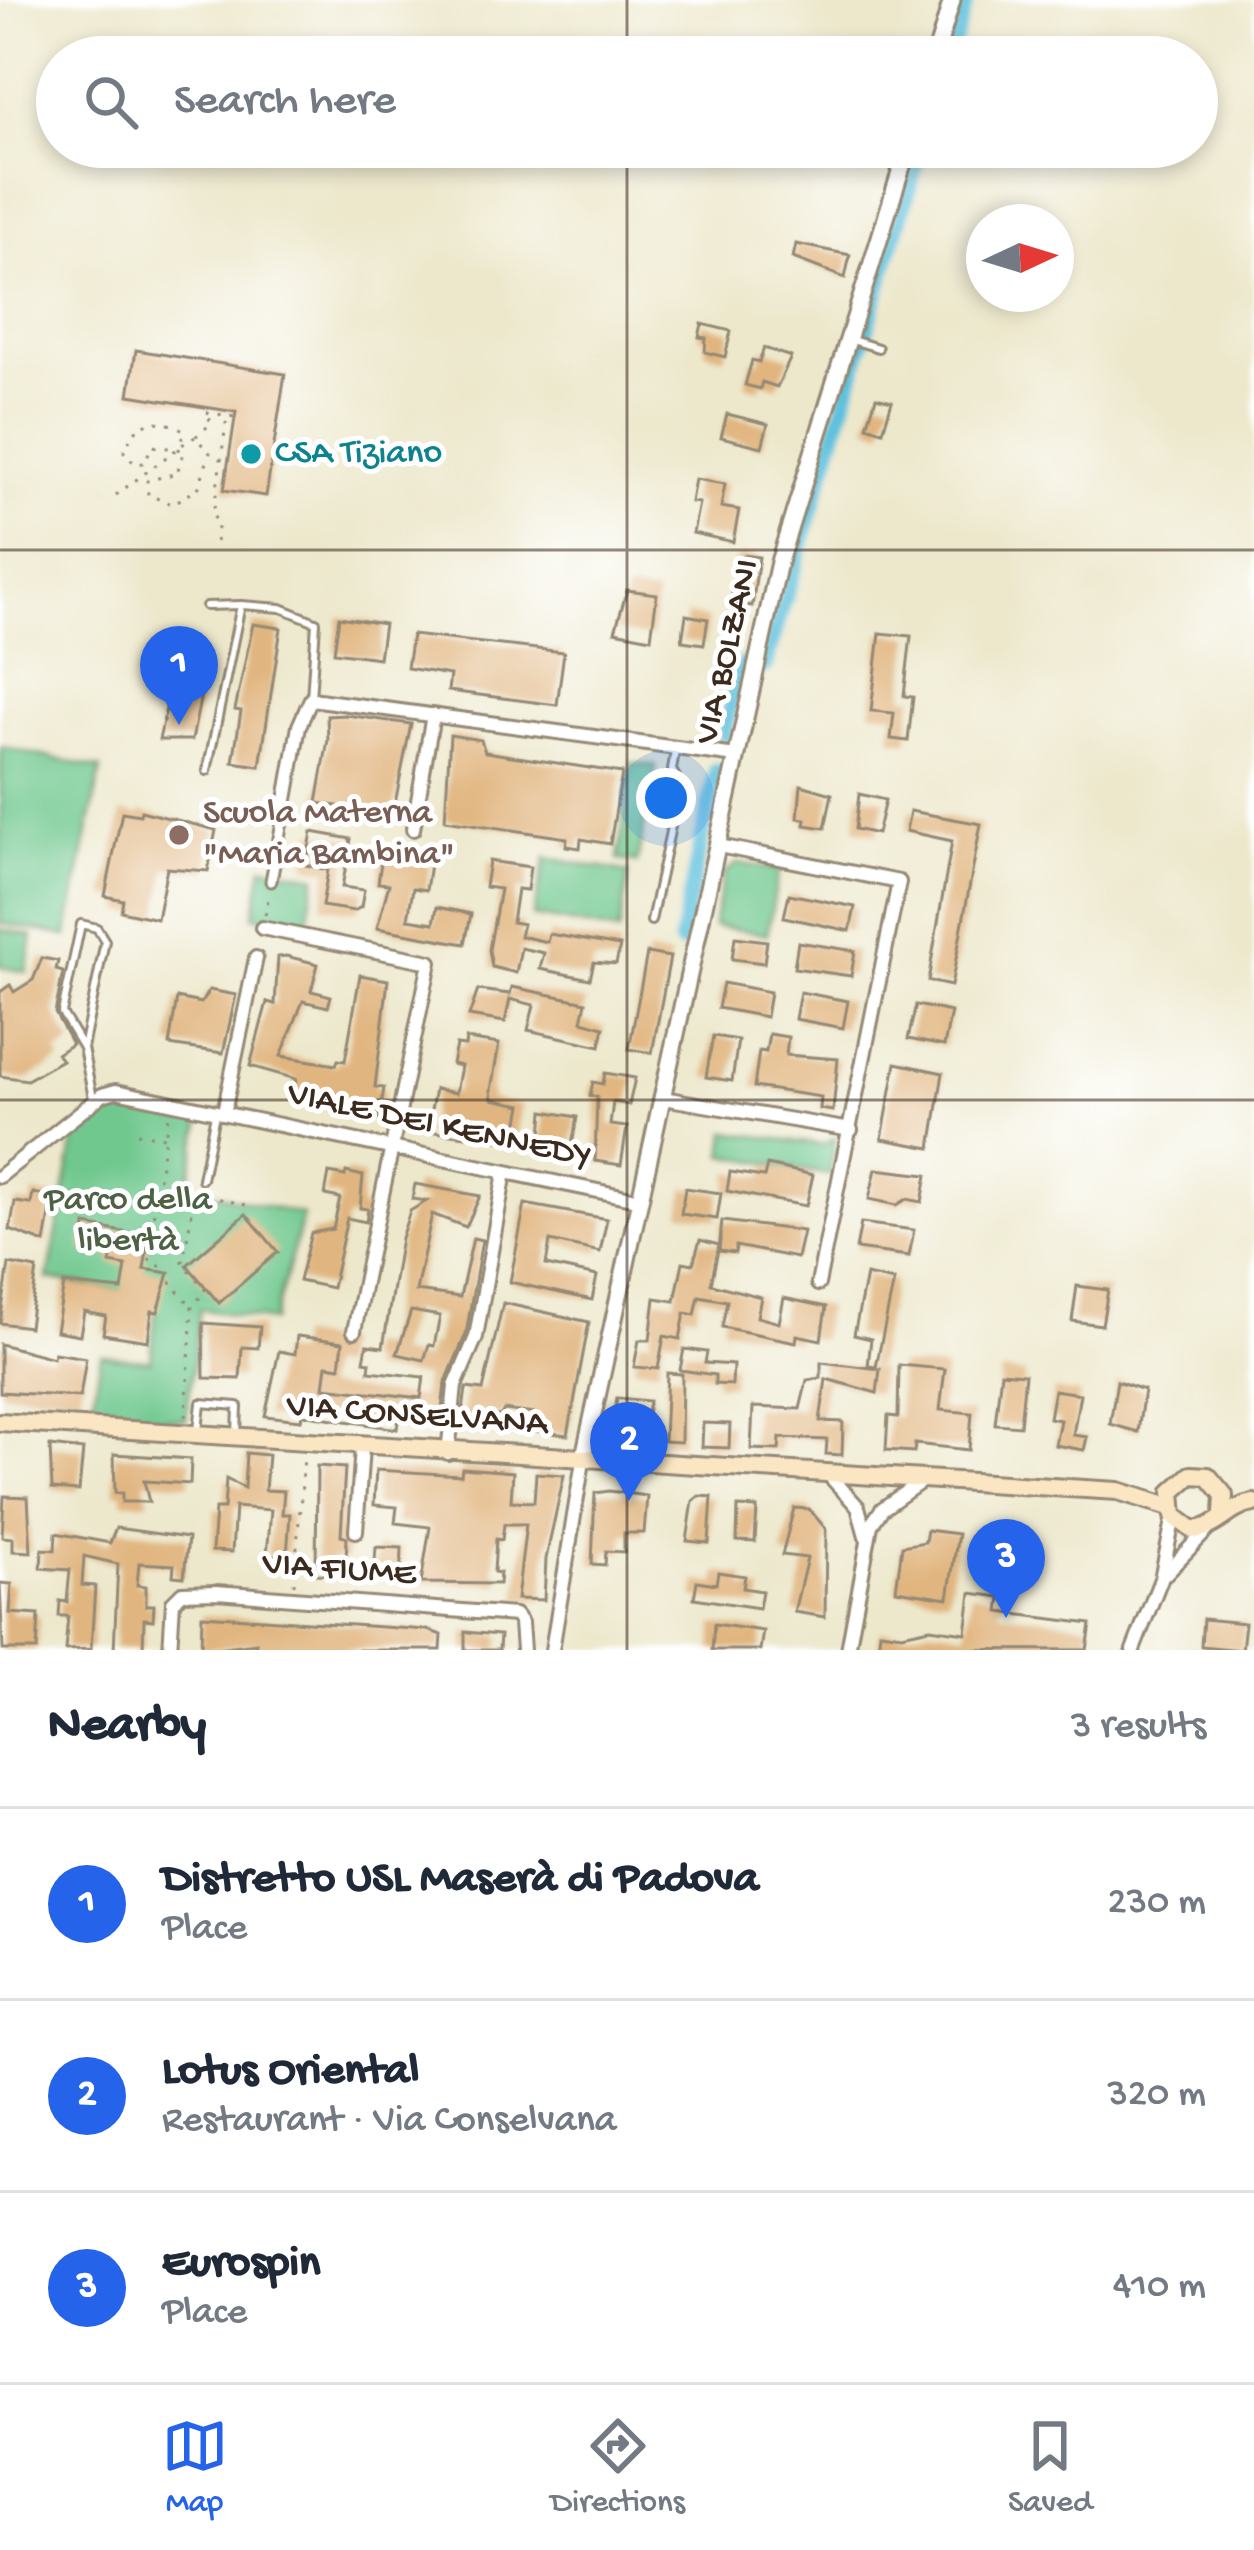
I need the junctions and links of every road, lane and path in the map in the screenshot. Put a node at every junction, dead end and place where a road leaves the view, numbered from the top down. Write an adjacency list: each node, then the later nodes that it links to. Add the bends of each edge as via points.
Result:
1 (952, 0): 2 (street)
2 (941, 36)
3 (902, 168): 4 (street, VIA BOLZANI)
4 (852, 340): 5 (lane); 23 (street, VIA BOLZANI, via 779,562)
5 (875, 347)
6 (227, 416): 7 (path); 8 (path, via 205,412); 9 (path)
7 (235, 417)
8 (212, 423): 9 (path); 10 (path)
9 (222, 434): 17 (path)
10 (195, 437): 11 (path); 15 (path, via 210,453 198,490 158,502 144,488)
11 (180, 446): 12 (path); 13 (path, via 152,446); 13 (path, via 184,430 163,420 138,425 124,452); 15 (path, via 184,464)
12 (164, 459): 14 (path); 15 (path)
13 (144, 464): 14 (path)
14 (153, 467): 16 (path)
15 (164, 474)
16 (116, 495)
17 (216, 542)
18 (241, 605): 19 (lane); 20 (lane, via 316,622); 24 (lane)
19 (206, 606)
20 (310, 699): 21 (street); 25 (street)
21 (433, 715): 22 (street); 26 (street)
22 (676, 748): 23 (street); 29 (lane, via 680,784)
23 (736, 756): 27 (street, VIA BOLZANI)
24 (207, 771)
25 (284, 811): 28 (street)
26 (413, 829)
27 (719, 846): 33 (street, VIA BOLZANI); 37 (street, via 899,882)
28 (271, 881): 30 (path)
29 (651, 921)
30 (262, 928): 40 (street, via 430,962)
31 (256, 958): 36 (street)
32 (82, 1048): 32 (lane, via 105,941 81,924 62,1013); 35 (lane)
33 (664, 1098): 37 (street); 46 (street, VIA BOLZANI)
34 (171, 1101): 35 (street, VIALE DEI KENNEDY, via 116,1091); 36 (street, VIALE DEI KENNEDY); 39 (path)
35 (94, 1102): 42 (street)
36 (220, 1112): 40 (street, VIALE DEI KENNEDY); 43 (lane)
37 (851, 1130): 48 (street)
38 (136, 1133): 39 (path)
39 (165, 1137): 44 (path)
40 (395, 1150): 41 (street, VIALE DEI KENNEDY); 50 (street)
41 (505, 1172): 46 (street, VIALE DEI KENNEDY); 56 (street, via 476,1337 455,1386)
42 (0, 1176)
43 (202, 1179)
44 (160, 1184): 45 (path); 49 (path, via 146,1258 173,1274 171,1284)
45 (195, 1194): 47 (path, via 246,1205); 49 (path, via 182,1262 206,1292)
46 (641, 1200): 57 (street, VIA BOLZANI)
47 (246, 1214)
48 (818, 1285)
49 (192, 1306): 52 (path)
50 (354, 1331)
51 (0, 1422): 52 (main road, VIA CONSELVANA)
52 (192, 1436): 53 (main road, VIA CONSELVANA); 53 (lane, via 201,1403 238,1406)
53 (237, 1438): 54 (main road, VIA CONSELVANA)
54 (305, 1443): 55 (main road, VIA CONSELVANA); 69 (path)
55 (362, 1447): 56 (main road, VIA CONSELVANA); 66 (street)
56 (448, 1453): 57 (main road, VIA CONSELVANA)
57 (583, 1461): 58 (main road, VIA CONSELVANA); 72 (street)
58 (828, 1474): 59 (main road, VIA CONSELVANA); 67 (street, via 858,1507)
59 (922, 1480): 62 (main road, VIA CONSELVANA); 67 (street, via 882,1509)
60 (1175, 1486): 61 (main road, via 1200,1474); 62 (main road, VIA CONSELVANA); 64 (main road)
61 (1221, 1487): 63 (main road); 65 (main road)
62 (1118, 1491): 64 (main road, VIA CONSELVANA)
63 (1254, 1498): 65 (main road)
64 (1172, 1511): 65 (main road, via 1193,1530); 68 (street)
65 (1217, 1520): 68 (street)
66 (356, 1531)
67 (866, 1538): 73 (street)
68 (1162, 1579): 74 (street)
69 (293, 1598): 70 (street, VIA FIUME, via 182,1593 173,1602); 71 (street, VIA FIUME, via 515,1615)
70 (170, 1650)
71 (523, 1650)
72 (552, 1650)
73 (848, 1650)
74 (1133, 1650)

